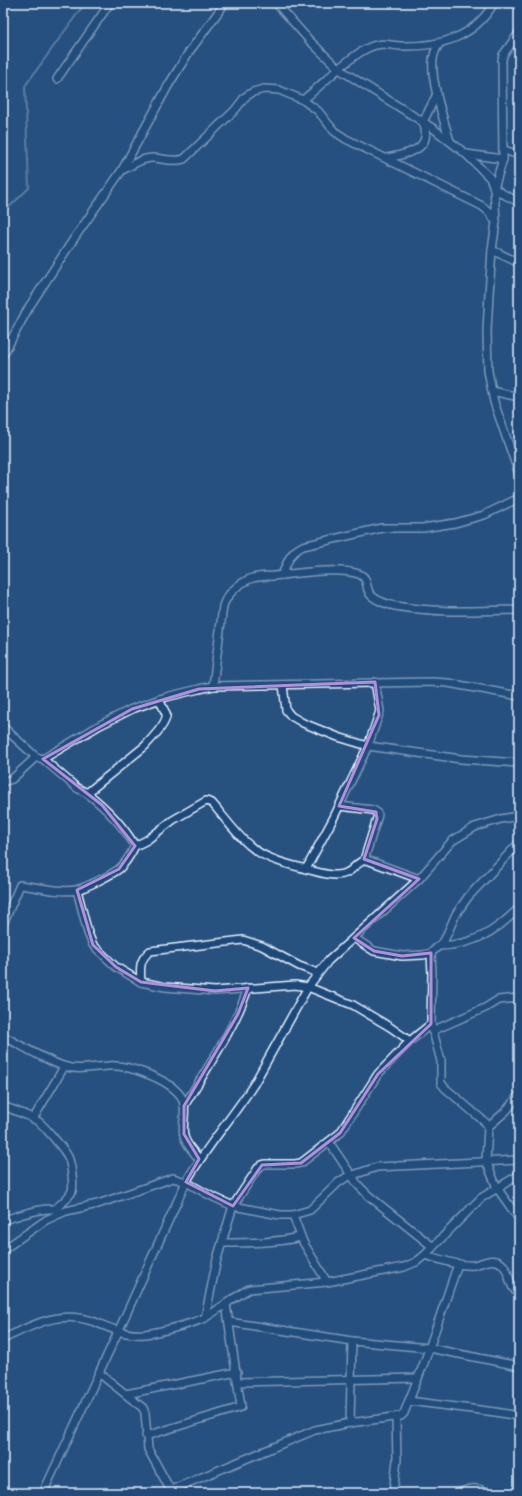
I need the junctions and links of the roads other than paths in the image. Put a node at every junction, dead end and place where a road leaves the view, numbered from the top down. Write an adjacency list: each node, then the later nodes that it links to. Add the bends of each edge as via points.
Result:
1 (110, 3): 8 (street)
2 (225, 3): 18 (street, via 168,86)
3 (276, 3): 7 (street)
4 (494, 3): 6 (street, via 469,30 457,38)
5 (519, 33): 13 (street, via 502,60)
6 (440, 43): 7 (street, via 400,46 379,44 363,51); 9 (street, via 433,64)
7 (339, 69): 10 (street); 11 (street)
8 (57, 79)
9 (437, 94): 11 (street); 12 (street)
10 (304, 100): 16 (street, via 346,139); 18 (street, via 279,90 264,89 253,92 184,159 177,161 152,158)
11 (423, 122): 12 (street); 16 (street, via 426,134 418,149)
12 (450, 141): 14 (street)
13 (504, 150): 15 (street); 17 (street)
14 (466, 154): 17 (street); 19 (street, via 490,178)
15 (519, 155)
16 (387, 158): 21 (street, via 482,206)
17 (503, 159): 19 (street)
18 (122, 170): 24 (street, via 34,300)
19 (494, 188): 20 (street); 21 (street)
20 (519, 202)
21 (496, 222): 22 (street)
22 (492, 250): 23 (street); 25 (street, via 487,331 488,372)
23 (519, 263)
24 (3, 355)
25 (492, 391): 26 (street); 27 (street)
26 (519, 397)
27 (519, 474)
28 (519, 498): 29 (street, via 484,515 455,523 423,528 382,528 303,546 289,557)
29 (282, 575): 30 (street, via 319,571 358,574 367,581 370,594 393,606 455,612); 33 (street, via 250,579 225,599)
30 (519, 610)
31 (375, 682): 32 (street); 34 (street, via 448,683); 37 (street, via 380,710)
32 (283, 685): 33 (street); 37 (street, via 286,710 291,716 338,737)
33 (212, 686): 35 (street)
34 (519, 696)
35 (159, 699): 38 (street, via 132,709); 41 (street, via 166,719 152,739)
36 (3, 728): 38 (street)
37 (368, 746): 39 (street, via 461,759); 42 (street)
38 (39, 758): 40 (street, via 12,779); 41 (street)
39 (519, 763)
40 (3, 782)
41 (87, 793): 45 (street, via 127,832)
42 (340, 806): 46 (street, via 373,810 378,815); 47 (street)
43 (519, 816): 48 (street, via 475,827 452,841)
44 (519, 843): 53 (street, via 468,897)
45 (135, 846): 47 (street, via 206,801 212,803 250,846 264,855); 49 (street, via 118,869)
46 (364, 860): 47 (street, via 345,874); 48 (street)
47 (306, 870)
48 (419, 879): 52 (street)
49 (77, 890): 51 (street, via 20,885); 56 (street, via 93,945 116,967)
50 (519, 908): 53 (street, via 481,938 454,946)
51 (3, 924)
52 (354, 938): 54 (street, via 374,951 402,956); 55 (street, via 338,950)
53 (439, 946): 54 (street)
54 (431, 953): 60 (street)
55 (318, 973): 56 (street, via 262,946 243,940 150,951 140,964); 57 (street)
56 (141, 982): 58 (street, via 166,987 215,990)
57 (308, 987): 58 (street, via 295,985); 62 (street, via 353,1005); 70 (street, via 254,1084)
58 (248, 988): 66 (street, via 238,1014)
59 (519, 998): 60 (street, via 498,1000 485,1008)
60 (432, 1027): 62 (street); 68 (street, via 441,1061 442,1086 486,1122)
61 (3, 1036): 63 (street)
62 (410, 1041): 69 (street, via 378,1074 345,1126)
63 (64, 1066): 66 (street, via 82,1069 110,1065 149,1075 173,1087 181,1096); 67 (street)
64 (519, 1095): 68 (street)
65 (3, 1106): 67 (street)
66 (184, 1106): 70 (street, via 184,1134)
67 (33, 1118): 78 (street, via 46,1130 70,1162 72,1190)
68 (488, 1127): 72 (street)
69 (329, 1142): 74 (street); 77 (street, via 301,1163 262,1165)
70 (199, 1159): 75 (street)
71 (519, 1160): 72 (street)
72 (486, 1161): 74 (street, via 377,1167); 76 (street)
73 (519, 1175): 76 (street)
74 (351, 1176): 80 (street, via 339,1182 310,1210); 85 (street, via 369,1196)
75 (186, 1182): 77 (street); 79 (street, via 173,1178 98,1204); 94 (street)
76 (497, 1188): 81 (street); 85 (street, via 481,1198)
77 (233, 1206): 80 (street); 84 (street)
78 (55, 1209): 79 (street); 82 (street)
79 (66, 1211): 86 (street, via 46,1220)
80 (293, 1215): 83 (street)
81 (519, 1219)
82 (3, 1220)
83 (301, 1236): 84 (street, via 265,1243); 89 (street)
84 (222, 1243): 92 (street)
85 (433, 1247): 87 (street)
86 (3, 1250)
87 (425, 1255): 88 (street); 89 (street, via 404,1267)
88 (458, 1264): 90 (street, via 473,1265 488,1261 503,1264 512,1287); 97 (street)
89 (327, 1282): 91 (street, via 249,1289)
90 (519, 1294)
91 (226, 1304): 92 (street); 93 (street)
92 (205, 1318): 94 (street, via 145,1334)
93 (229, 1322): 96 (street); 99 (street)
94 (118, 1332): 95 (street, via 79,1318 49,1318); 100 (street)
95 (3, 1339)
96 (352, 1341): 97 (street); 102 (street)
97 (429, 1348): 98 (street); 101 (street)
98 (519, 1366)
99 (237, 1372): 103 (street); 104 (street)
100 (99, 1373): 104 (street); 111 (street)
101 (418, 1378): 102 (street); 105 (street)
102 (351, 1380): 103 (street); 108 (street)
103 (238, 1382): 109 (street, via 241,1405 239,1408)
104 (126, 1394): 109 (street, via 145,1412)
105 (409, 1402): 106 (street); 107 (street, via 404,1413)
106 (519, 1416)
107 (396, 1417): 108 (street); 112 (street, via 397,1460)
108 (350, 1423): 110 (street, via 314,1430)
109 (146, 1436): 110 (street, via 148,1449)
110 (172, 1491)
111 (43, 1493)
112 (393, 1493)
113 (460, 1493): 114 (street, via 472,1488)
114 (491, 1493)

